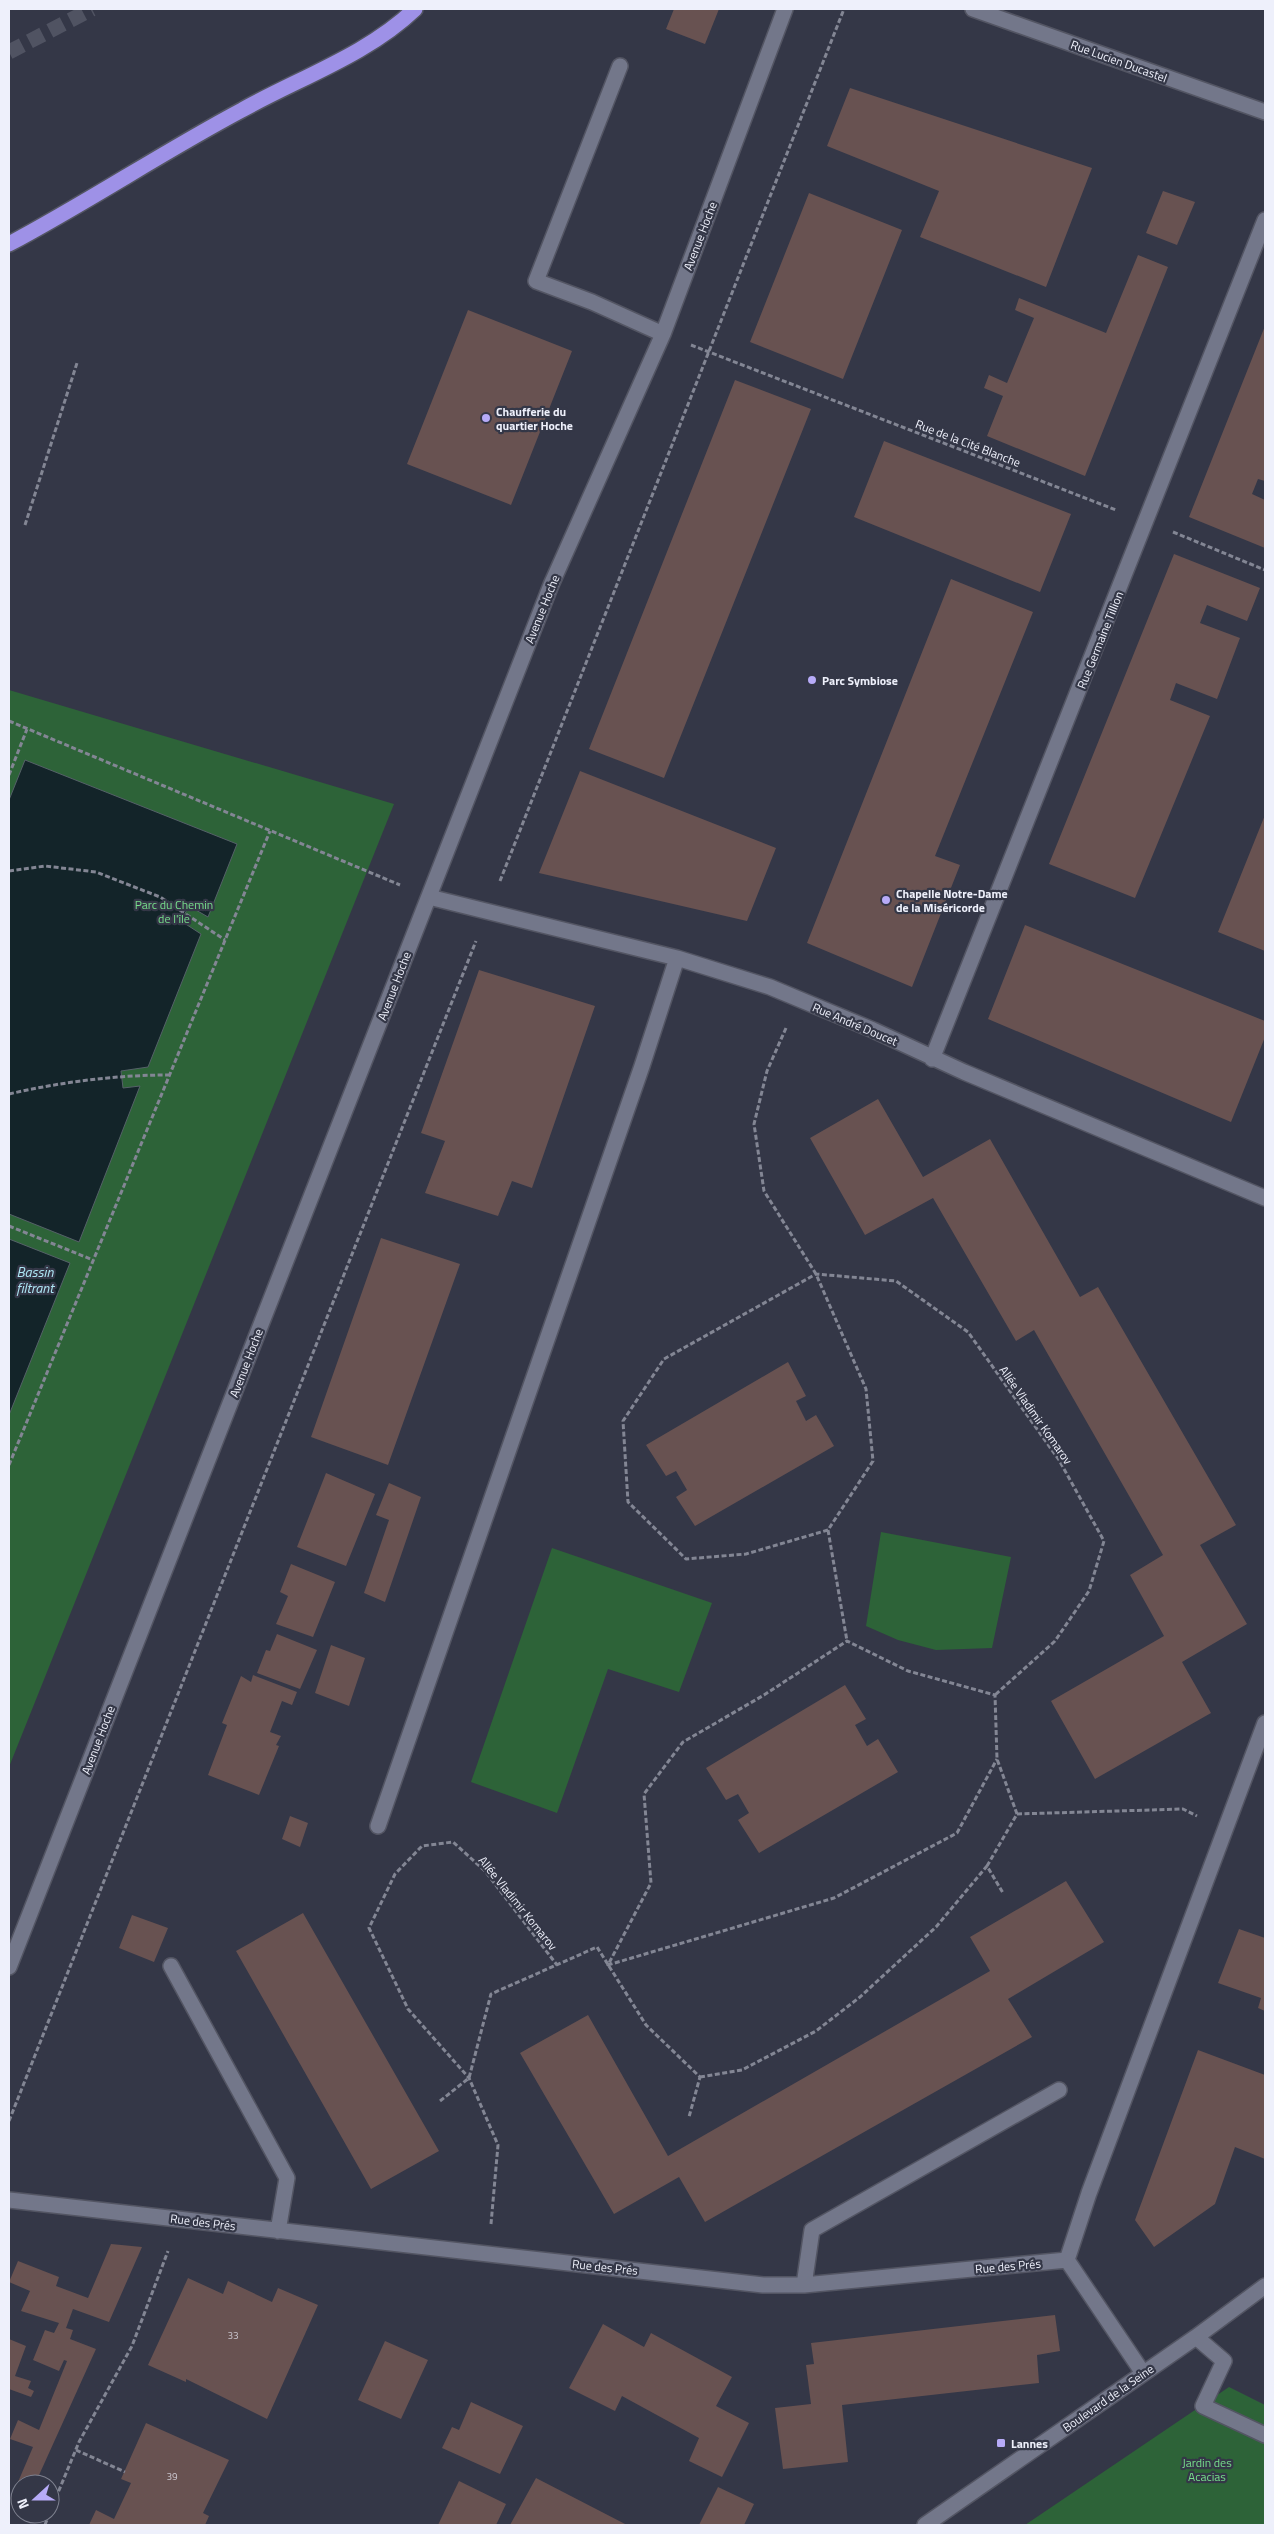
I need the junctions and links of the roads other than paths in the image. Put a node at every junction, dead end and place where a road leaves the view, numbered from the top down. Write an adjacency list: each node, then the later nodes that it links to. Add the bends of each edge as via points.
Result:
1 (415, 9): 7 (highway, via 400,23 346,57 157,156 62,216)
2 (785, 9): 8 (street, Avenue Hoche)
3 (973, 9): 5 (street, Rue Lucien Ducastel)
4 (620, 66): 8 (street, via 536,282 592,302)
5 (1265, 112)
6 (1265, 220): 11 (street, Rue Germaine Tillion)
7 (9, 244)
8 (663, 334): 9 (street, Avenue Hoche, via 551,585)
9 (429, 897): 10 (street, Rue André Doucet); 16 (street, Avenue Hoche)
10 (676, 958): 11 (street, Rue André Doucet, via 770,987 873,1030); 14 (street, via 642,1066)
11 (932, 1059): 12 (street, Rue André Doucet)
12 (1265, 1198)
13 (1265, 1723): 20 (street, via 1089,2193)
14 (378, 1826)
15 (171, 1966): 19 (street, via 287,2178)
16 (9, 1967)
17 (1059, 2090): 21 (street, via 812,2230)
18 (9, 2200): 19 (street, Rue des Prés)
19 (278, 2231): 21 (street, Rue des Prés, via 763,2285)
20 (1067, 2260): 21 (street, Rue des Prés); 24 (street)
21 (804, 2286)
22 (1265, 2286): 23 (street, Boulevard de la Seine)
23 (1196, 2337): 24 (street, Boulevard de la Seine); 25 (street, via 1224,2361 1203,2406)
24 (1143, 2373): 26 (street, Boulevard de la Seine)
25 (1265, 2435)
26 (925, 2525)

